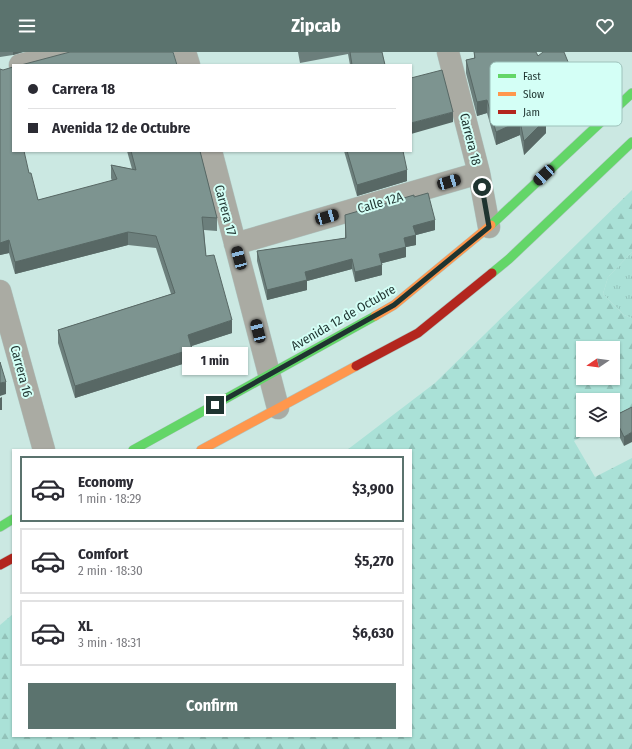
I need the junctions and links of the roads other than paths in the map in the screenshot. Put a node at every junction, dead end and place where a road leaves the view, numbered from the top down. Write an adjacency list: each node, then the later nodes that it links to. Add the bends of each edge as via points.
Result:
1 (69, 52): 4 (street)
2 (185, 52): 5 (street)
3 (448, 52): 13 (street, Carrera 18)
4 (24, 64)
5 (189, 64)
6 (12, 67): 7 (street)
7 (0, 70)
8 (632, 93): 9 (main road, Avenida 12 de Octubre)
9 (622, 102)
10 (597, 126): 14 (main road, Avenida 12 de Octubre)
11 (632, 142): 18 (main road, via 509,259 418,333)
12 (211, 152): 15 (street, Carrera 17)
13 (479, 173): 14 (street, Carrera 18); 15 (street, Calle 12A)
14 (489, 227): 17 (main road, Avenida 12 de Octubre, via 394,305)
15 (235, 244): 17 (street, Carrera 17)
16 (0, 291): 19 (street, Carrera 16)
17 (269, 375): 18 (street, Carrera 17); 20 (main road, Avenida 12 de Octubre)
18 (278, 408): 21 (main road)
19 (44, 449)
20 (135, 449)
21 (203, 449)
22 (12, 520): 23 (main road)
23 (0, 527)
24 (12, 559): 25 (main road)
25 (0, 565)

